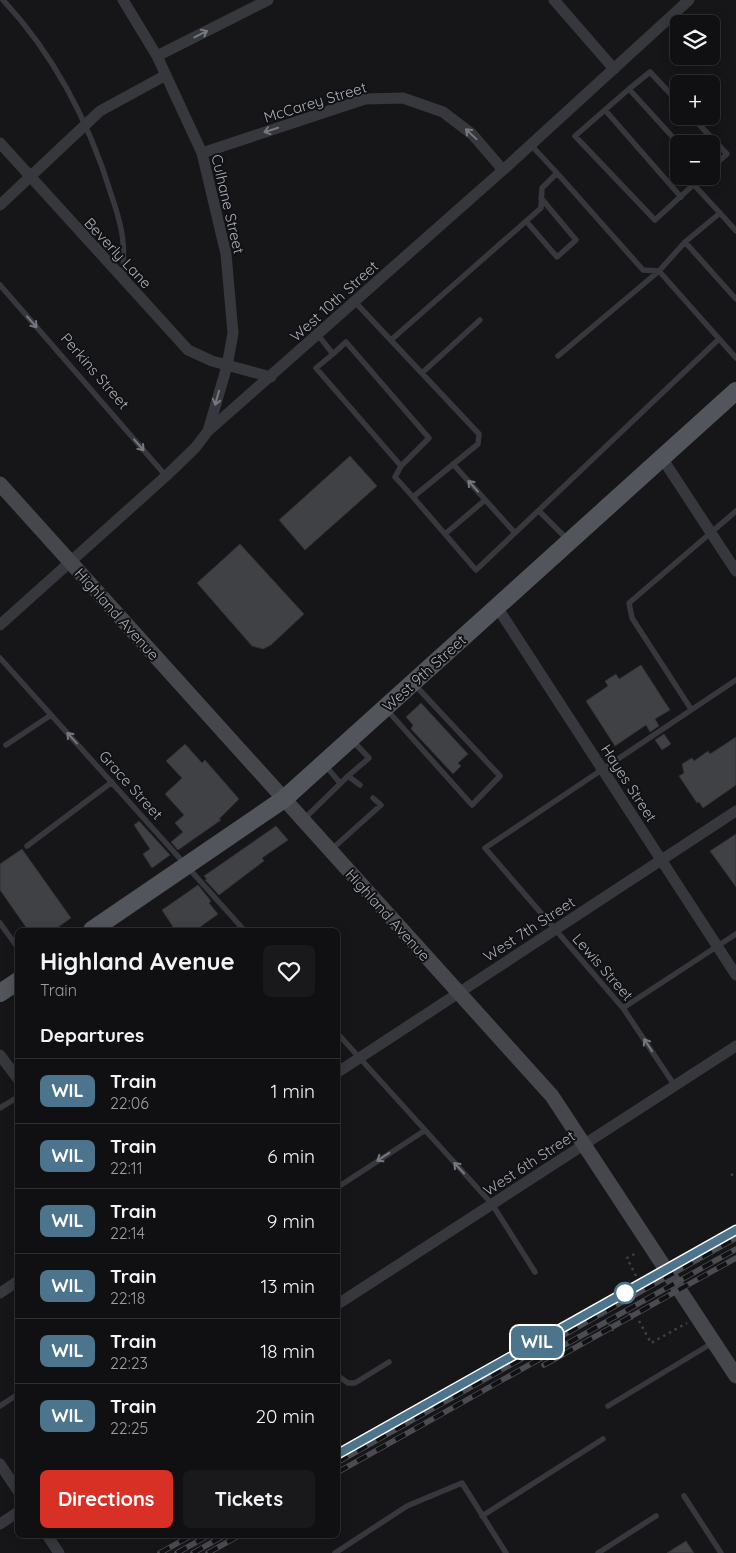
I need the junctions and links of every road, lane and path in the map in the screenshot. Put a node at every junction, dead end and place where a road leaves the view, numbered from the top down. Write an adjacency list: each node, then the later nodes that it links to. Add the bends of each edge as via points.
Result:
1 (4, 0): 12 (lane, via 44,50 75,101)
2 (123, 0): 6 (street, Culhane Street)
3 (268, 0): 6 (street, one-way to 3)
4 (554, 0): 7 (street)
5 (689, 0): 7 (street, West 10th Street)
6 (157, 56): 8 (street, Culhane Street)
7 (614, 70): 17 (street, West 10th Street)
8 (166, 75): 12 (street, via 100,111); 19 (street, Culhane Street)
9 (628, 89): 10 (lane, via 650,72); 11 (lane); 14 (lane)
10 (670, 93)
11 (605, 110): 26 (lane); 26 (lane, via 575,136 655,220)
12 (84, 124): 23 (street); 33 (lane, via 96,149 116,210 123,241)
13 (700, 125): 15 (lane)
14 (671, 135)
15 (709, 135)
16 (0, 143): 23 (street, Beverly Lane)
17 (531, 145): 21 (street, West 10th Street); 22 (lane)
18 (720, 147): 20 (lane, via 727,154)
19 (202, 153): 21 (street, McCarey Street, one-way to 19, via 472,134 443,112 403,98 365,99); 44 (street, Culhane Street, via 226,254 233,334)
20 (720, 160)
21 (503, 170): 36 (street, West 10th Street)
22 (557, 173): 25 (lane, via 542,188); 32 (lane, via 643,270)
23 (31, 176): 27 (street); 33 (street, Beverly Lane)
24 (695, 186): 26 (lane); 28 (lane)
25 (541, 198): 29 (lane, via 541,208); 29 (lane, via 576,240 557,257)
26 (681, 198)
27 (0, 205)
28 (720, 213): 30 (lane); 31 (lane)
29 (526, 221): 40 (lane)
30 (736, 231)
31 (686, 242): 32 (lane); 35 (lane)
32 (659, 271): 39 (lane); 42 (lane)
33 (124, 281): 44 (street, Beverly Lane, via 188,350)
34 (0, 286): 52 (lane, Perkins Street, one-way to 52)
35 (736, 300)
36 (355, 302): 38 (street, West 10th Street); 40 (lane)
37 (480, 320): 45 (lane)
38 (318, 335): 41 (lane); 46 (street, West 10th Street)
39 (719, 339): 43 (lane); 56 (lane)
40 (391, 340): 45 (lane)
41 (333, 354): 51 (lane, via 316,368); 51 (lane, via 346,342 429,438)
42 (558, 356)
43 (736, 358)
44 (227, 366): 46 (street); 48 (street, Culhane Street, one-way to 48)
45 (422, 373): 50 (lane, via 479,434 478,444)
46 (271, 377): 48 (street, West 10th Street)
47 (736, 391): 49 (main road, West 9th Street)
48 (208, 431): 52 (street, West 10th Street)
49 (662, 458): 58 (street); 61 (main road, West 9th Street)
50 (454, 464): 54 (lane); 55 (lane, one-way to 50)
51 (401, 466): 54 (lane, via 394,476)
52 (166, 476): 62 (street, West 10th Street)
53 (0, 484): 62 (main road, Highland Avenue)
54 (413, 497): 60 (lane)
55 (485, 500): 59 (lane); 60 (lane)
56 (539, 510): 59 (lane); 61 (lane)
57 (736, 510): 58 (lane)
58 (710, 532): 63 (street); 70 (lane, via 629,603 632,618)
59 (515, 533): 60 (lane, via 476,570)
60 (445, 534)
61 (569, 542): 64 (main road, West 9th Street)
62 (71, 562): 65 (street, West 10th Street); 81 (main road, Highland Avenue)
63 (736, 571)
64 (497, 607): 68 (main road, West 9th Street); 75 (street, Hayes Street)
65 (0, 625)
66 (0, 658): 71 (lane, Grace Street)
67 (736, 680): 70 (lane)
68 (413, 683): 69 (main road, West 9th Street); 69 (lane, via 500,776 472,805)
69 (385, 708): 72 (main road, West 9th Street)
70 (691, 709): 75 (lane)
71 (50, 715): 73 (lane); 77 (lane, Grace Street, one-way to 71)
72 (351, 739): 74 (main road, West 9th Street); 76 (lane, via 370,758)
73 (6, 745)
74 (324, 763): 78 (lane); 81 (main road, West 9th Street)
75 (602, 768): 86 (street, Hayes Street); 91 (lane, Lewis Street, via 485,848)
76 (348, 776): 78 (lane); 79 (lane)
77 (112, 782): 84 (lane); 87 (lane, Grace Street)
78 (340, 783): 83 (lane)
79 (360, 785)
80 (373, 798): 85 (lane, via 381,805)
81 (284, 799): 83 (main road, Highland Avenue); 87 (main road, West 9th Street)
82 (736, 811): 86 (street, West 7th Street)
83 (303, 821): 85 (main road, Highland Avenue)
84 (27, 846)
85 (330, 851): 98 (main road, Highland Avenue)
86 (662, 860): 91 (street, West 7th Street); 94 (street, Hayes Street)
87 (186, 866): 89 (main road, West 9th Street); 90 (lane, Grace Street)
88 (0, 923): 93 (lane)
89 (95, 928)
90 (242, 928)
91 (555, 930): 98 (street, West 7th Street); 99 (lane, Lewis Street)
92 (736, 934): 94 (lane)
93 (15, 944)
94 (718, 945): 95 (street, Hayes Street); 99 (lane)
95 (736, 974)
96 (15, 983): 97 (main road)
97 (1, 992)
98 (458, 993): 103 (street, West 7th Street); 110 (main road, Highland Avenue, via 552,1096)
99 (623, 1008): 106 (lane, Lewis Street, one-way to 99)
100 (340, 1036): 103 (lane)
101 (736, 1046): 106 (street, West 6th Street)
102 (0, 1055): 105 (street)
103 (359, 1058): 104 (street, West 7th Street); 109 (lane)
104 (340, 1071)
105 (15, 1075)
106 (674, 1086): 110 (street, West 6th Street)
107 (15, 1099): 108 (lane)
108 (0, 1108)
109 (424, 1131): 113 (lane, one-way to 113); 114 (lane, one-way to 109)
110 (584, 1145): 114 (street, West 6th Street); 115 (main road, Highland Avenue)
111 (731, 1174): 112 (path)
112 (736, 1178)
113 (340, 1186)
114 (492, 1204): 116 (lane); 124 (street, West 6th Street)
115 (650, 1245): 117 (path, via 627,1258); 126 (main road, Highland Avenue)
116 (535, 1272)
117 (636, 1276)
118 (634, 1283): 120 (path)
119 (15, 1284): 121 (street)
120 (638, 1291)
121 (0, 1293)
122 (616, 1294): 123 (path)
123 (620, 1301)
124 (340, 1303)
125 (629, 1313): 127 (path)
126 (698, 1318): 128 (path, via 651,1343); 131 (main road, Highland Avenue)
127 (632, 1320)
128 (639, 1321)
129 (609, 1324): 130 (path)
130 (613, 1331)
131 (714, 1342): 133 (main road, Highland Avenue); 137 (lane)
132 (389, 1362): 134 (lane, via 355,1383)
133 (736, 1376)
134 (340, 1377)
135 (15, 1396): 136 (lane)
136 (0, 1406)
137 (608, 1406)
138 (603, 1439): 143 (lane)
139 (0, 1464): 140 (street)
140 (15, 1486)
141 (684, 1496): 151 (lane)
142 (15, 1514): 145 (street)
143 (482, 1516): 148 (lane, via 462,1483 407,1506); 149 (lane)
144 (656, 1516): 150 (lane)
145 (0, 1524)
146 (49, 1538): 147 (street)
147 (59, 1553)
148 (335, 1553)
149 (506, 1553)
150 (598, 1553)
151 (721, 1553)

